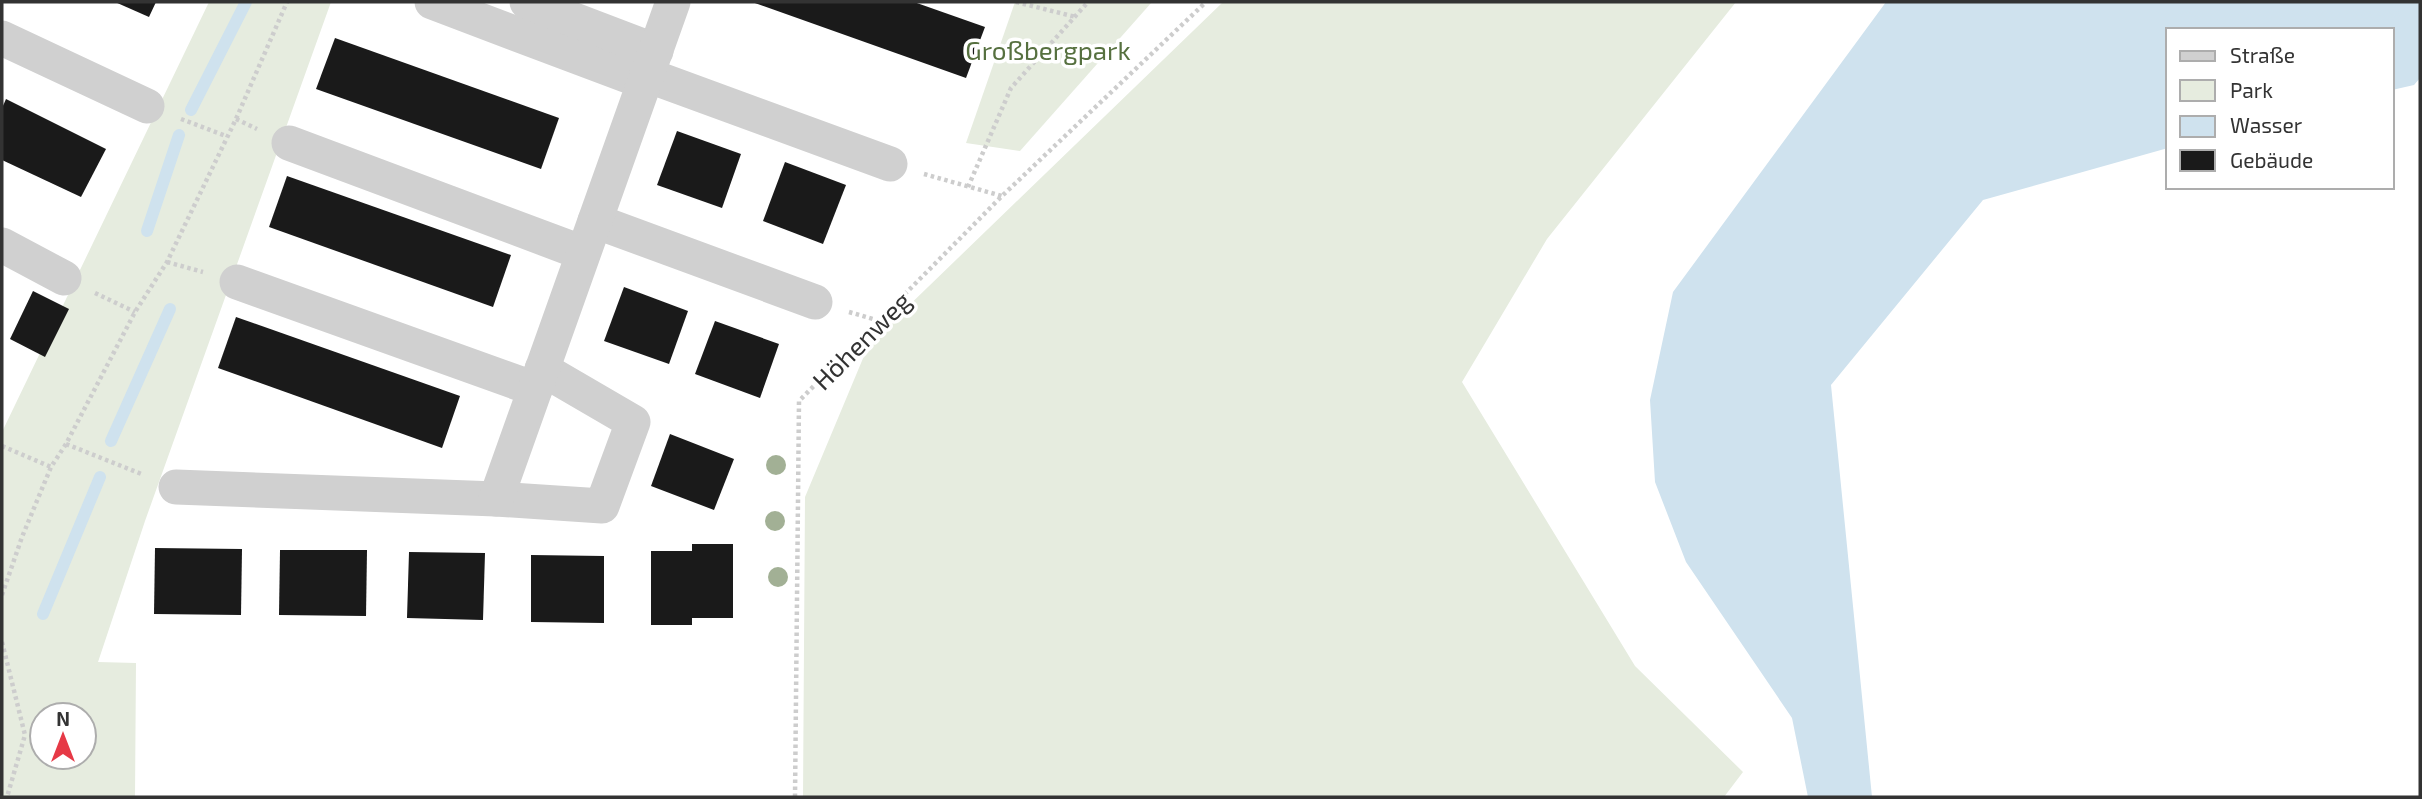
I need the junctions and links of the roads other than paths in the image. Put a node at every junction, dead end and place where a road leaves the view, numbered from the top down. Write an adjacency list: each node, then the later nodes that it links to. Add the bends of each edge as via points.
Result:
1 (432, 2): 5 (street)
2 (527, 2): 5 (street)
3 (673, 2): 5 (street)
4 (2, 38): 6 (street)
5 (649, 69): 8 (street); 9 (street)
6 (147, 106)
7 (289, 143): 11 (street)
8 (890, 164)
9 (595, 221): 11 (street); 14 (street)
10 (2, 245): 12 (street)
11 (583, 253): 15 (street)
12 (64, 278)
13 (237, 282): 15 (street)
14 (815, 302)
15 (539, 379): 17 (street); 17 (street, via 633,422 602,506)
16 (176, 487): 17 (street)
17 (496, 499)

